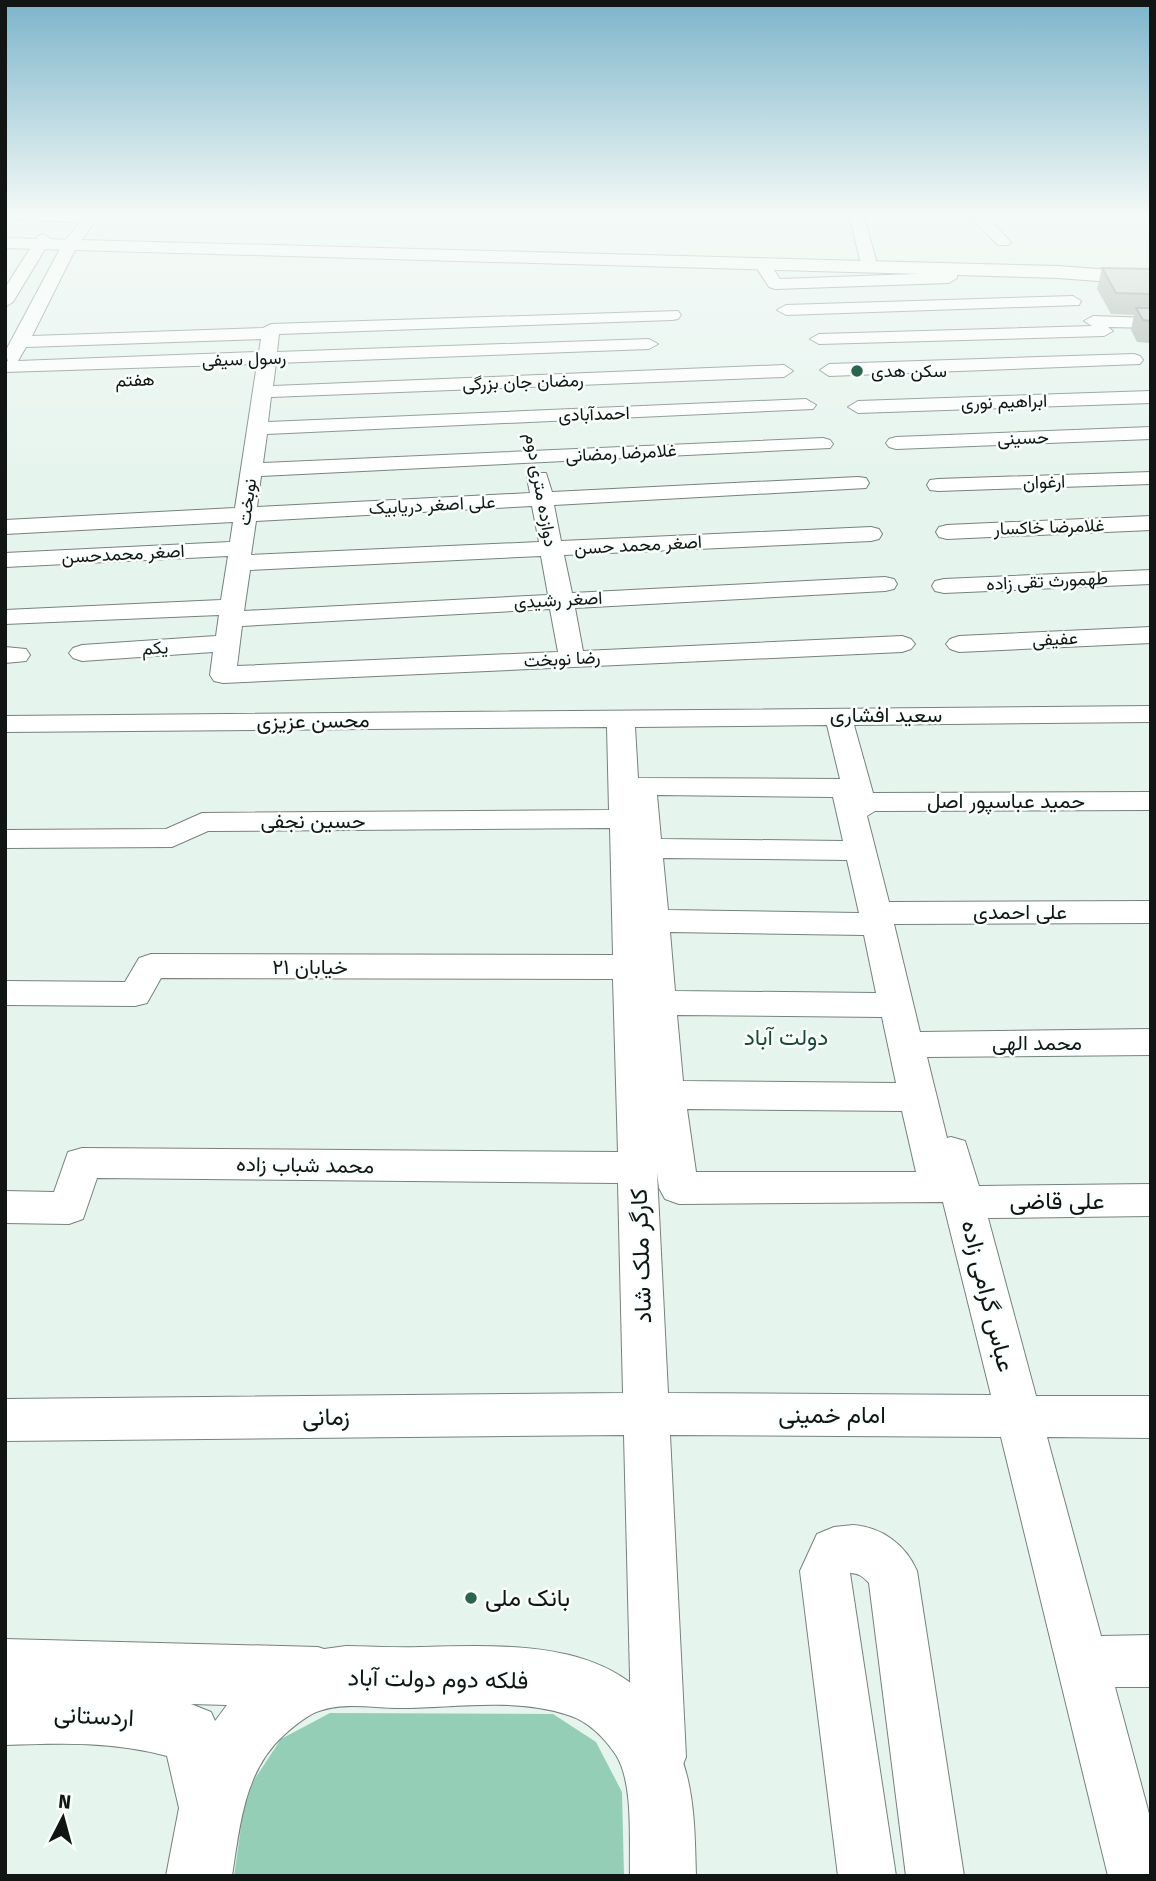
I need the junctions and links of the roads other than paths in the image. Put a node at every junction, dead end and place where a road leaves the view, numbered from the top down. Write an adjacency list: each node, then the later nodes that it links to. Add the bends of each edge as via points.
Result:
1 (41, 302): 11 (street)
2 (1048, 302): 4 (street)
3 (1074, 302): 8 (street)
4 (786, 310)
5 (672, 315): 6 (street)
6 (509, 321): 9 (street); 13 (street, دوازده متری دوم)
7 (1151, 323): 8 (street)
8 (1099, 326): 10 (street); 15 (street, via 1139,365)
9 (270, 331): 11 (street); 17 (street, نوبخت)
10 (819, 339)
11 (20, 342): 14 (street)
12 (649, 344): 13 (street, رسول سیفی)
13 (514, 349): 17 (street, رسول سیفی); 18 (street, دوازده متری دوم)
14 (6, 368): 17 (street, رسول سیفی)
15 (829, 370)
16 (784, 371): 18 (street, رمضان جان بزرگی)
17 (264, 375): 18 (street, رمضان جان بزرگی); 19 (street, هفتم); 24 (street, نوبخت)
18 (521, 382): 23 (street, دوازده متری دوم)
19 (5, 385)
20 (1151, 397): 22 (street, ابراهیم نوری)
21 (806, 405): 23 (street, احمدآبادی)
22 (858, 407)
23 (527, 417): 24 (street, احمدآبادی); 28 (street, دوازده متری دوم)
24 (257, 428): 29 (street, نوبخت)
25 (1151, 433): 26 (street, حسینی)
26 (896, 443)
27 (822, 444): 28 (street, غلامرضا رمضانی)
28 (535, 457): 29 (street, غلامرضا رمضانی); 33 (street, دوازده متری دوم)
29 (251, 470): 34 (street, نوبخت)
30 (1151, 478): 32 (street, ارغوان)
31 (858, 483): 33 (street, علی اصغر دریابیک)
32 (938, 485)
33 (542, 499): 34 (street, علی اصغر دریابیک); 39 (street, دوازده متری دوم)
34 (245, 515): 36 (street, علی اصغر دریابیک); 40 (street, نوبخت)
35 (1151, 523): 37 (street, غلامرضا خاکسار)
36 (5, 527)
37 (947, 531)
38 (871, 534): 39 (street, اصغر محمد حسن)
39 (552, 549): 40 (street, اصغر محمد حسن); 45 (street, دوازده متری دوم)
40 (239, 556): 41 (street, اصغر محمدحسن); 47 (street, نوبخت)
41 (5, 560)
42 (1151, 577): 44 (street, طهمورث تقی زاده)
43 (885, 584): 45 (street, اصغر رشیدی)
44 (944, 586)
45 (561, 600): 47 (street, اصغر رشیدی); 52 (street, دوازده متری دوم)
46 (5, 617): 47 (street, اصغر رشیدی)
47 (230, 623): 51 (street, یکم); 53 (street, نوبخت)
48 (1151, 635): 50 (street, عفیفی)
49 (902, 644): 52 (street, رضا نوبخت)
50 (959, 644)
51 (82, 653)
52 (572, 659): 53 (street, رضا نوبخت)
53 (223, 675)
54 (1151, 714): 55 (street, سعید افشاری)
55 (838, 716): 56 (street, سعید افشاری); 59 (street, عباس گرامی زاده)
56 (621, 717): 57 (street, محسن عزیزی); 60 (street, کارگر ملک شاد)
57 (5, 724)
58 (1151, 801): 59 (street, حمید عباسپور اصل)
59 (860, 802): 65 (street, عباس گرامی زاده)
60 (625, 819): 61 (street, حسین نجفی, via 202,822 172,838); 67 (street, کارگر ملک شاد)
61 (5, 839)
62 (648, 848): 63 (street); 63 (street, via 642,786 846,788); 66 (street)
63 (860, 851): 65 (street)
64 (1151, 912): 65 (street, علی احمدی)
65 (882, 918): 66 (street, علی احمدی); 69 (street); 71 (street, عباس گرامی زاده)
66 (653, 922): 67 (street)
67 (644, 984): 68 (street, خیابان ۲۱, via 150,966 135,994); 69 (street); 72 (street); 74 (street, کارگر ملک شاد)
68 (5, 993)
69 (895, 1005): 73 (street)
70 (1151, 1042): 71 (street, محمد الهی)
71 (923, 1044): 76 (street, عباس گرامی زاده)
72 (666, 1095): 73 (street); 73 (street, via 679,1188 939,1188)
73 (917, 1097)
74 (638, 1168): 77 (street, محمد شباب زاده, via 82,1163 69,1208); 78 (street, کارگر ملک شاد)
75 (1151, 1200): 76 (street, علی قاضی)
76 (964, 1202): 79 (street, عباس گرامی زاده)
77 (5, 1207)
78 (646, 1414): 79 (street, امام خمینی); 81 (street, زمانی); 87 (street, کارگر ملک شاد)
79 (1018, 1417): 80 (street, امام خمینی); 83 (street, عباس گرامی زاده)
80 (1151, 1417)
81 (5, 1420)
82 (1151, 1661): 83 (street)
83 (1082, 1662): 93 (street, عباس گرامی زاده)
84 (5, 1669): 85 (main road, اردستانی)
85 (331, 1678): 87 (main road, فلکه دوم دولت آباد, via 521,1678 563,1683 599,1696 628,1720 646,1750); 88 (main road, فلکه دوم دولت آباد, via 292,1690 257,1717 233,1751)
86 (5, 1714): 88 (main road, اردستانی, via 118,1713 163,1721 189,1734 203,1767)
87 (660, 1795): 90 (main road, فلکه دوم دولت آباد)
88 (210, 1805): 89 (main road, فلکه دوم دولت آباد)
89 (199, 1876)
90 (663, 1876)
91 (867, 1876): 92 (street, via 825,1571 834,1551 853,1548 873,1552 892,1571)
92 (935, 1876)
93 (1138, 1876)

